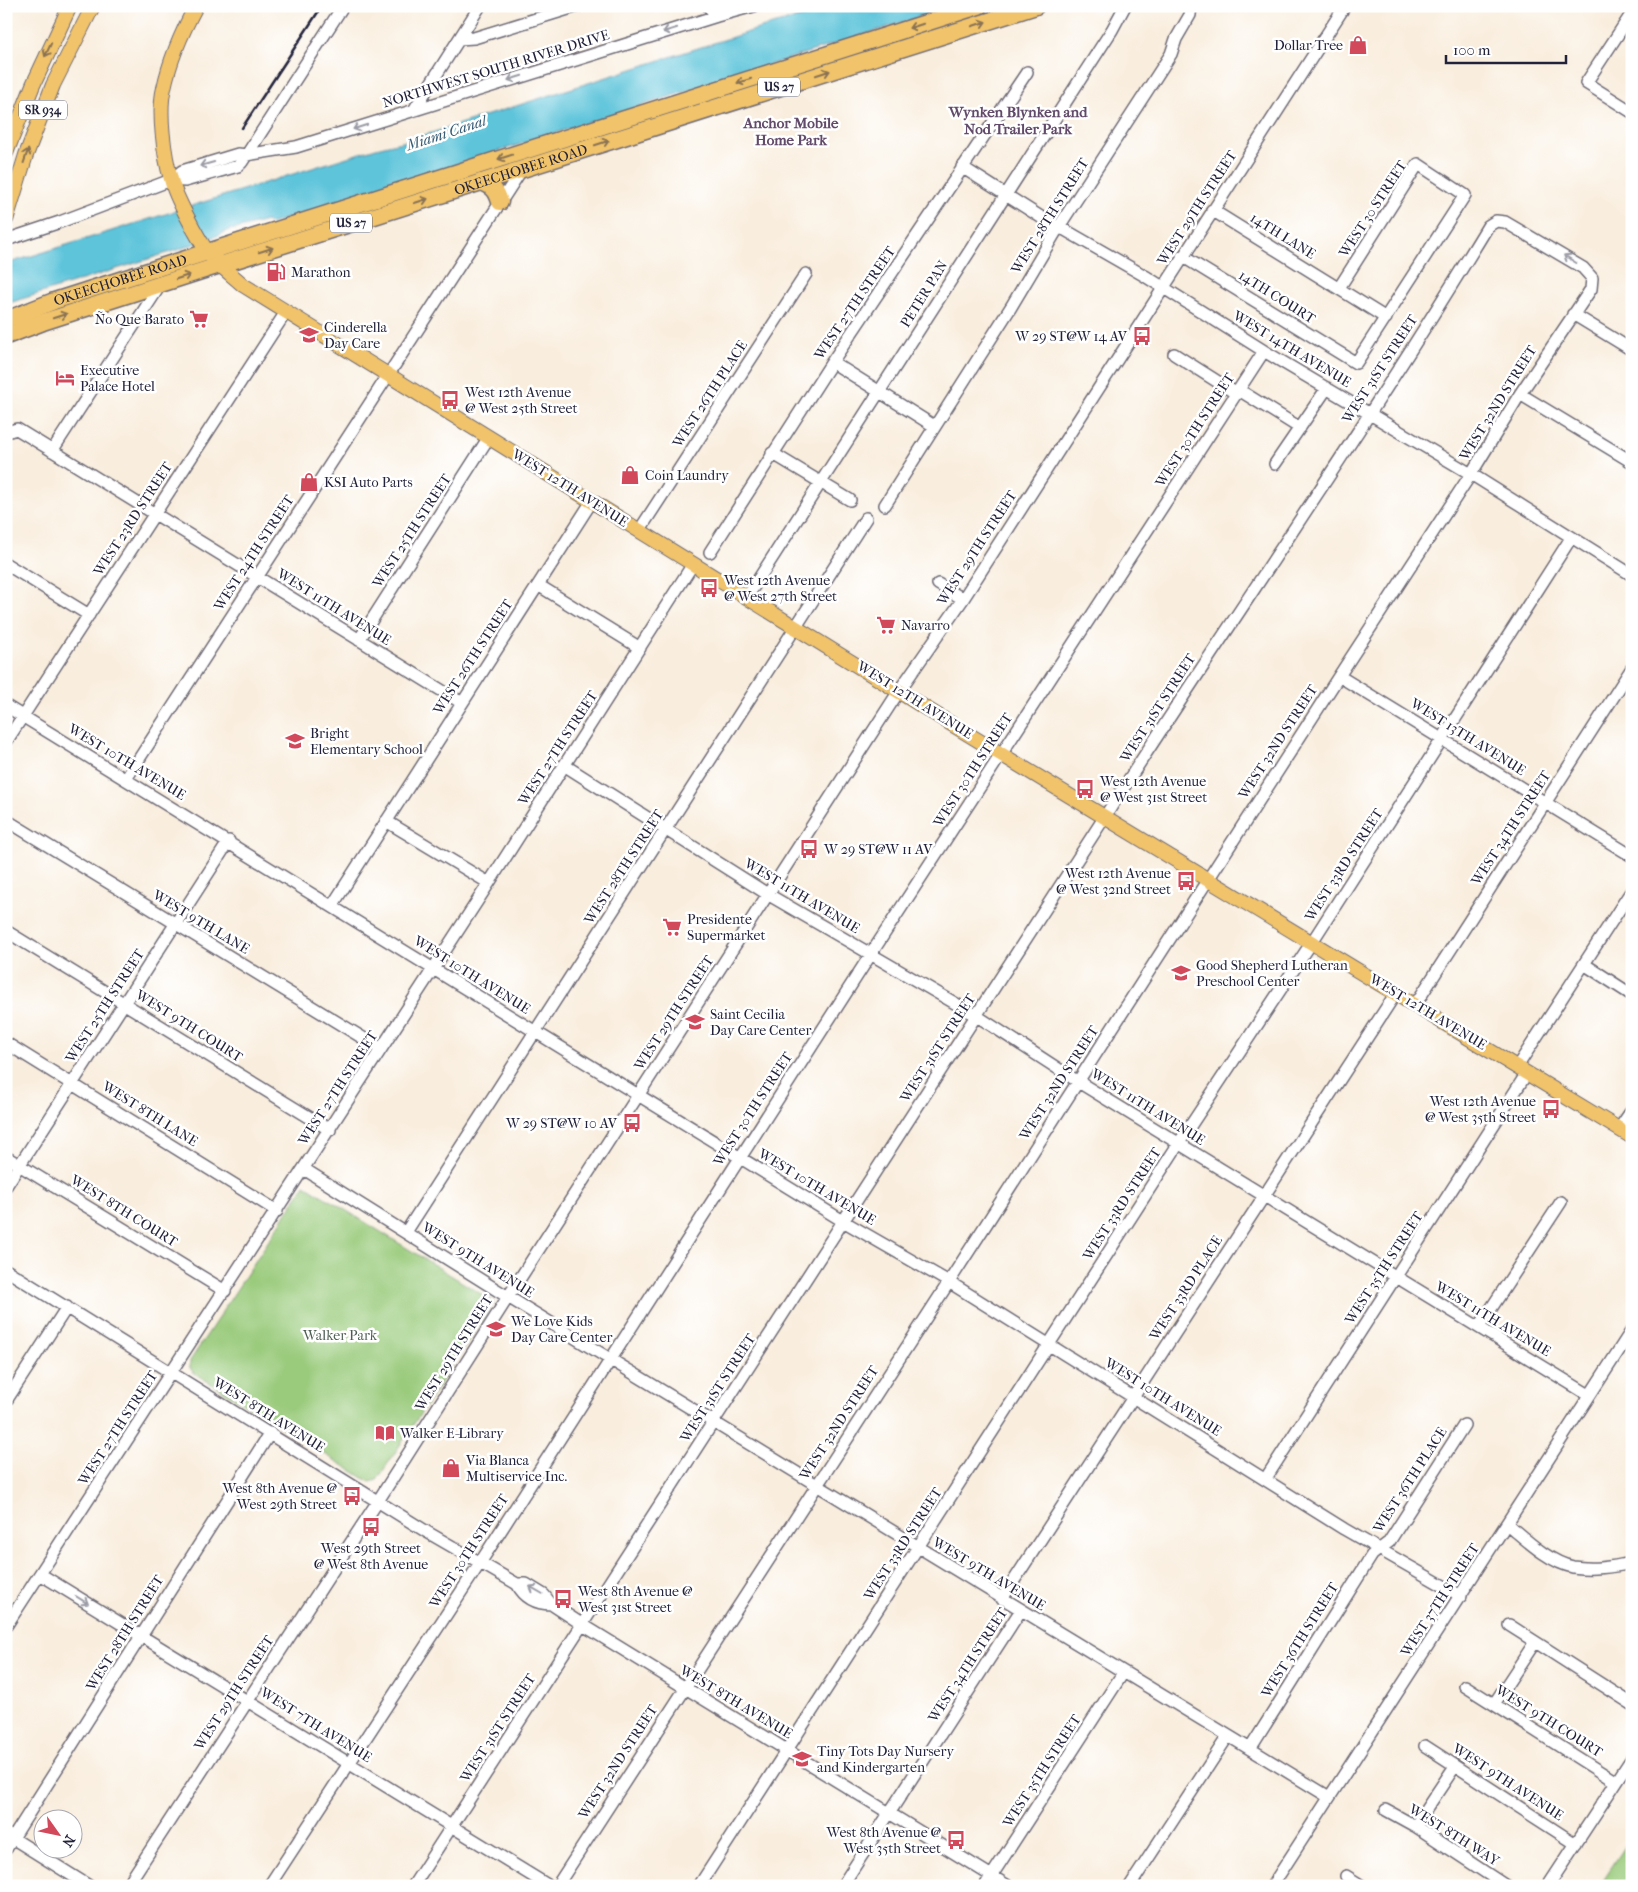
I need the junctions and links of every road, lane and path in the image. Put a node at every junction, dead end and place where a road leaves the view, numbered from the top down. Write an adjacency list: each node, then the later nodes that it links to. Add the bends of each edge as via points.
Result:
1 (63, 6): 18 (main road)
2 (70, 6): 18 (main road, SR 934)
3 (92, 6): 35 (main road, SR 934, one-way to 3, via 53,85)
4 (196, 6): 30 (main road, WEST 12TH AVENUE, via 174,50 163,90 162,122)
5 (343, 6): 23 (street)
6 (480, 6): 19 (street)
7 (578, 6): 19 (street, via 474,38)
8 (708, 6): 17 (street)
9 (754, 6): 17 (street, NORTHWEST SOUTH RIVER DRIVE)
10 (979, 6): 24 (highway, OKEECHOBEE ROAD / US 27, one-way to 24)
11 (1036, 6): 29 (highway, OKEECHOBEE ROAD / US 27, one-way to 11)
12 (1124, 6): 32 (street, PETER PAN, via 1112,30)
13 (1191, 6): 37 (street, WEST 28TH STREET, via 1188,20 1171,54)
14 (1345, 6): 34 (street, WEST 29TH STREET)
15 (1626, 6): 16 (main road)
16 (1632, 11): 21 (street, via 1586,83)
17 (717, 16): 22 (street, NORTHWEST SOUTH RIVER DRIVE, one-way to 22)
18 (61, 24): 26 (main road, SR 934, one-way to 26)
19 (459, 39): 22 (street)
20 (1027, 72): 28 (street, WEST 27TH STREET)
21 (1630, 107)
22 (414, 110): 25 (street, NORTHWEST SOUTH RIVER DRIVE, one-way to 25)
23 (258, 137): 25 (street, via 263,148); 27 (street)
24 (552, 142): 29 (highway); 39 (highway, OKEECHOBEE ROAD / US 27, one-way to 39)
25 (270, 152): 27 (street, NORTHWEST SOUTH RIVER DRIVE)
26 (6, 153)
27 (246, 155): 30 (street, NORTHWEST SOUTH RIVER DRIVE, via 238,154 182,171)
28 (962, 167): 32 (street, WEST 14TH AVENUE); 54 (street, WEST 27TH STREET)
29 (522, 169): 31 (highway, OKEECHOBEE ROAD / US 27); 33 (street, WEST 24TH STREET)
30 (171, 180): 38 (street, NORTHWEST SOUTH RIVER DRIVE); 39 (main road, WEST 12TH AVENUE)
31 (482, 182): 33 (highway, via 494,189); 41 (highway, OKEECHOBEE ROAD / US 27, one-way to 31)
32 (1005, 193): 37 (street, WEST 14TH AVENUE); 57 (street, PETER PAN)
33 (500, 202): 55 (street, WEST 24TH STREET)
34 (1212, 210): 40 (street, WEST 29TH STREET); 45 (street, 14TH LANE)
35 (6, 220)
36 (1488, 226): 47 (street, WEST 32ND STREET, one-way to 36, via 1591,289 1592,278 1583,268 1505,222 1496,221); 60 (street, WEST 31ST STREET)
37 (1058, 228): 44 (street, WEST 14TH AVENUE); 61 (street, WEST 28TH STREET)
38 (6, 240)
39 (204, 247): 41 (main road, WEST 12TH AVENUE); 49 (highway, OKEECHOBEE ROAD / US 27)
40 (1182, 256): 44 (street, WEST 29TH STREET); 48 (street, 14TH COURT, via 1356,363)
41 (220, 265): 43 (highway, OKEECHOBEE ROAD / US 27, one-way to 41); 46 (main road, WEST 12TH AVENUE, via 243,286)
42 (806, 274): 76 (street, WEST 26TH PLACE)
43 (161, 284): 50 (highway, OKEECHOBEE ROAD / US 27, one-way to 43); 65 (street)
44 (1163, 287): 52 (street, WEST 14TH AVENUE); 86 (street, WEST 29TH STREET)
45 (1339, 288): 48 (street, 14TH LANE); 48 (street, WEST 30 STREET, via 1418,164 1465,195)
46 (286, 312): 55 (main road, WEST 12TH AVENUE); 74 (street, WEST 23RD STREET)
47 (1573, 314): 51 (street); 59 (street, WEST 32ND STREET)
48 (1386, 318)
49 (6, 320)
50 (6, 336)
51 (1632, 350)
52 (1264, 351): 56 (street, WEST 14TH AVENUE); 58 (street, WEST 30TH STREET)
53 (1174, 354): 58 (street)
54 (832, 362): 57 (street); 66 (street, WEST 27TH STREET)
55 (388, 375): 64 (main road, WEST 12TH AVENUE); 82 (street, WEST 24TH STREET)
56 (1327, 388): 60 (street, WEST 14TH AVENUE); 62 (street)
57 (880, 392): 61 (street); 70 (street, PETER PAN)
58 (1238, 392): 62 (street); 99 (street, WEST 30TH STREET)
59 (1520, 394): 67 (street); 69 (street, WEST 32ND STREET)
60 (1370, 413): 69 (street, WEST 14TH AVENUE); 103 (street, WEST 31ST STREET)
61 (934, 426): 73 (street, WEST 28TH STREET)
62 (1300, 428): 68 (street)
63 (8, 431): 65 (street, WEST 11TH AVENUE, via 17,429)
64 (489, 437): 72 (main road, WEST 12TH AVENUE); 89 (street, WEST 25TH STREET)
65 (52, 452): 74 (street, WEST 11TH AVENUE)
66 (772, 453): 70 (street); 78 (street, WEST 27TH STREET)
67 (1632, 462)
68 (1275, 464)
69 (1471, 474): 77 (street, WEST 14TH AVENUE); 92 (street, WEST 32ND STREET)
70 (820, 482): 71 (street); 85 (street, PETER PAN)
71 (850, 500)
72 (592, 501): 76 (main road, WEST 12TH AVENUE); 84 (street, WEST 26TH STREET)
73 (884, 505)
74 (154, 514): 82 (street, WEST 11TH AVENUE); 87 (street, WEST 23RD STREET)
75 (866, 518): 88 (street, WEST 28TH STREET)
76 (640, 531): 80 (main road, WEST 12TH AVENUE)
77 (1571, 538): 81 (street, WEST 14TH AVENUE); 97 (street, WEST 33RD STREET)
78 (710, 552)
79 (6, 564): 87 (street)
80 (693, 564): 85 (main road, WEST 12TH AVENUE); 90 (street, WEST 27TH STREET)
81 (1632, 575)
82 (257, 576): 89 (street, WEST 11TH AVENUE); 101 (street, WEST 24TH STREET)
83 (938, 584): 86 (street)
84 (538, 585): 90 (street); 94 (street, WEST 26TH STREET)
85 (747, 597): 88 (main road, WEST 12TH AVENUE)
86 (963, 599): 93 (street, WEST 29TH STREET)
87 (89, 616): 96 (street, WEST 23RD STREET)
88 (797, 628): 93 (main road, WEST 12TH AVENUE); 106 (street, WEST 28TH STREET)
89 (360, 640): 94 (street, WEST 11TH AVENUE)
90 (640, 648): 100 (street, WEST 27TH STREET)
91 (1632, 668): 102 (street, WEST 34TH STREET)
92 (1339, 676): 97 (street, WEST 13TH AVENUE); 109 (street, WEST 32ND STREET)
93 (900, 691): 99 (main road, WEST 12TH AVENUE); 112 (street, WEST 29TH STREET)
94 (462, 703): 105 (street, WEST 26TH STREET)
95 (6, 706): 96 (street, WEST 10TH AVENUE)
96 (23, 716): 98 (street, WEST 23RD STREET); 101 (street, WEST 10TH AVENUE)
97 (1442, 739): 102 (street, WEST 13TH AVENUE); 116 (street, WEST 33RD STREET)
98 (6, 742)
99 (1002, 753): 103 (main road, WEST 12TH AVENUE); 117 (street, WEST 30TH STREET)
100 (564, 765): 106 (street, WEST 11TH AVENUE); 110 (street, WEST 27TH STREET)
101 (126, 779): 107 (street, WEST 10TH AVENUE)
102 (1545, 802): 108 (street, WEST 13TH AVENUE); 123 (street, WEST 34TH STREET)
103 (1105, 816): 109 (main road, WEST 12TH AVENUE); 124 (street, WEST 31ST STREET)
104 (6, 820): 114 (street, WEST 9TH LANE)
105 (386, 821): 110 (street); 113 (street, WEST 26TH STREET)
106 (666, 829): 112 (street, WEST 11TH AVENUE); 125 (street, WEST 28TH STREET)
107 (228, 842): 113 (street, WEST 10TH AVENUE); 114 (street, WEST 25TH STREET)
108 (1632, 856)
109 (1208, 879): 116 (main road, WEST 12TH AVENUE); 129 (street, WEST 32ND STREET)
110 (489, 883): 119 (street, WEST 27TH STREET)
111 (1632, 890): 118 (street, WEST 35TH STREET)
112 (769, 895): 117 (street, WEST 11TH AVENUE); 131 (street, WEST 29TH STREET)
113 (332, 906): 119 (street, WEST 10TH AVENUE)
114 (177, 924): 122 (street, WEST 25TH STREET); 127 (street, WEST 9TH LANE)
115 (6, 931): 122 (street, WEST 9TH COURT)
116 (1312, 942): 120 (main road, WEST 12TH AVENUE); 136 (street, WEST 33RD STREET)
117 (871, 954): 124 (street, WEST 11TH AVENUE); 138 (street, WEST 30TH STREET)
118 (1584, 964): 121 (street); 128 (street, WEST 35TH STREET)
119 (434, 968): 125 (street, WEST 10TH AVENUE); 127 (street, WEST 27TH STREET)
120 (1396, 992): 123 (main road, WEST 12TH AVENUE); 142 (street, WEST 33RD PLACE)
121 (1632, 995)
122 (124, 1004): 130 (street, WEST 25TH STREET); 134 (street, WEST 9TH COURT)
123 (1416, 1004): 128 (main road, WEST 12TH AVENUE)
124 (977, 1016): 129 (street, WEST 11TH AVENUE); 145 (street, WEST 31ST STREET)
125 (535, 1032): 131 (street, WEST 10TH AVENUE); 146 (street, WEST 28TH STREET)
126 (6, 1043): 130 (street, WEST 8TH LANE)
127 (381, 1049): 134 (street, WEST 27TH STREET)
128 (1522, 1070): 133 (main road, WEST 12TH AVENUE); 148 (street, WEST 35TH STREET)
129 (1077, 1081): 136 (street, WEST 11TH AVENUE); 149 (street, WEST 32ND STREET)
130 (72, 1084): 139 (street, WEST 25TH STREET); 144 (street, WEST 8TH LANE)
131 (639, 1095): 138 (street, WEST 10TH AVENUE); 151 (street, WEST 29TH STREET)
132 (1632, 1110): 133 (street)
133 (1619, 1129): 135 (main road, WEST 12TH AVENUE)
134 (330, 1130): 140 (street, WEST 27TH STREET)
135 (1632, 1137)
136 (1179, 1143): 142 (street, WEST 11TH AVENUE); 155 (street, WEST 33RD STREET)
137 (6, 1157): 139 (street, WEST 8TH COURT)
138 (740, 1158): 145 (street, WEST 10TH AVENUE); 158 (street, WEST 30TH STREET)
139 (20, 1165): 141 (street, WEST 25TH STREET); 150 (street, WEST 8TH COURT)
140 (304, 1169): 144 (street, WEST 27TH STREET); 146 (street, WEST 9TH AVENUE)
141 (6, 1186)
142 (1263, 1196): 148 (street, WEST 11TH AVENUE); 161 (street, WEST 33RD PLACE)
143 (1561, 1202): 153 (street)
144 (277, 1211): 150 (street, WEST 27TH STREET)
145 (843, 1221): 149 (street, WEST 10TH AVENUE); 163 (street, WEST 31ST STREET)
146 (406, 1232): 151 (street, WEST 9TH AVENUE)
147 (6, 1270): 152 (street, WEST 8TH AVENUE)
148 (1396, 1277): 153 (street, WEST 11TH AVENUE); 166 (street, WEST 35TH STREET)
149 (949, 1282): 155 (street, WEST 10TH AVENUE); 167 (street, WEST 32ND STREET)
150 (225, 1291): 159 (street, WEST 27TH STREET)
151 (508, 1297): 158 (street, WEST 9TH AVENUE); 168 (street, WEST 29TH STREET)
152 (68, 1307): 159 (street, WEST 8TH AVENUE); 162 (street)
153 (1479, 1327): 160 (street, WEST 11TH AVENUE)
154 (1632, 1330): 156 (street, WEST 37TH STREET)
155 (1049, 1344): 161 (street, WEST 10TH AVENUE); 170 (street, WEST 33RD STREET)
156 (1622, 1346): 157 (street); 160 (street, WEST 37TH STREET)
157 (1632, 1352)
158 (610, 1358): 163 (street, WEST 9TH AVENUE); 172 (street, WEST 30TH STREET)
159 (172, 1373): 165 (street, WEST 8TH AVENUE); 174 (street, WEST 27TH STREET)
160 (1589, 1395): 169 (street, WEST 37TH STREET)
161 (1134, 1396): 166 (street, WEST 10TH AVENUE); 176 (street, WEST 33RD PLACE)
162 (6, 1401)
163 (713, 1422): 167 (street, WEST 9TH AVENUE); 178 (street, WEST 31ST STREET)
164 (1464, 1425): 171 (street, WEST 36TH PLACE, via 1389,1542)
165 (270, 1434): 168 (street, WEST 8TH AVENUE); 181 (street, WEST 28TH STREET)
166 (1266, 1478): 171 (street, WEST 10TH AVENUE)
167 (816, 1486): 170 (street, WEST 9TH AVENUE); 185 (street, WEST 32ND STREET)
168 (378, 1501): 172 (street, WEST 8TH AVENUE); 186 (street, WEST 29TH STREET)
169 (1507, 1524): 173 (street, via 1537,1549 1572,1567 1606,1568); 175 (street, WEST 37TH STREET)
170 (918, 1548): 176 (street, WEST 9TH AVENUE); 192 (street, WEST 33RD STREET)
171 (1379, 1550): 175 (street, WEST 10TH AVENUE); 191 (street, WEST 36TH STREET, via 1372,1555)
172 (480, 1563): 178 (street, WEST 8TH AVENUE, via 517,1584 522,1593 541,1604 551,1604); 193 (street, WEST 30TH STREET)
173 (1632, 1563)
174 (40, 1574): 180 (street, WEST 27TH STREET); 181 (street, WEST 7TH AVENUE, one-way to 181)
175 (1461, 1596): 197 (street, WEST 37TH STREET)
176 (1002, 1599): 177 (street, WEST 9TH AVENUE)
177 (1021, 1610): 183 (street, WEST 9TH AVENUE); 199 (street, WEST 34TH STREET)
178 (583, 1625): 185 (street, WEST 8TH AVENUE); 200 (street, WEST 31ST STREET)
179 (1509, 1625): 182 (street)
180 (6, 1626)
181 (141, 1636): 186 (street, WEST 7TH AVENUE); 202 (street, WEST 28TH STREET)
182 (1535, 1642): 187 (street); 188 (street)
183 (1123, 1673): 189 (street, WEST 9TH AVENUE); 206 (street, WEST 35TH STREET)
184 (1465, 1686): 187 (street, WEST 9TH COURT)
185 (684, 1688): 192 (street, WEST 8TH AVENUE); 212 (street, WEST 32ND STREET)
186 (248, 1701): 193 (street, WEST 7TH AVENUE); 208 (street, WEST 29TH STREET)
187 (1494, 1704): 196 (street, WEST 9TH COURT)
188 (1632, 1704)
189 (1228, 1736): 191 (street, WEST 9TH AVENUE); 216 (street)
190 (1425, 1746): 195 (street, WEST 9TH AVENUE)
191 (1250, 1749): 197 (street, WEST 9TH AVENUE)
192 (786, 1750): 199 (street, WEST 8TH AVENUE); 213 (street, WEST 33RD STREET)
193 (349, 1763): 200 (street, WEST 7TH AVENUE); 209 (street, WEST 30TH STREET)
194 (1630, 1763): 196 (street)
195 (1455, 1766): 201 (street); 203 (street, WEST 9TH AVENUE)
196 (1616, 1782): 203 (street)
197 (1328, 1797): 217 (street, WEST 37TH STREET)
198 (1386, 1810): 201 (street, WEST 8TH WAY)
199 (889, 1814): 206 (street, WEST 8TH AVENUE); 214 (street, WEST 34TH STREET)
200 (452, 1826): 210 (street, WEST 31ST STREET); 211 (street, WEST 7TH AVENUE)
201 (1415, 1826): 219 (street, WEST 8TH WAY)
202 (10, 1836): 204 (street, WEST 28TH STREET); 207 (street)
203 (1576, 1844): 220 (street)
204 (6, 1849)
205 (1346, 1876): 218 (street)
206 (989, 1881): 215 (street, WEST 8TH AVENUE)
207 (89, 1886)
208 (127, 1886)
209 (269, 1886)
210 (413, 1886)
211 (549, 1886)
212 (557, 1886)
213 (699, 1886)
214 (842, 1886)
215 (1008, 1886)
216 (1130, 1886)
217 (1272, 1886)
218 (1362, 1886)
219 (1506, 1886)
220 (1548, 1886)

